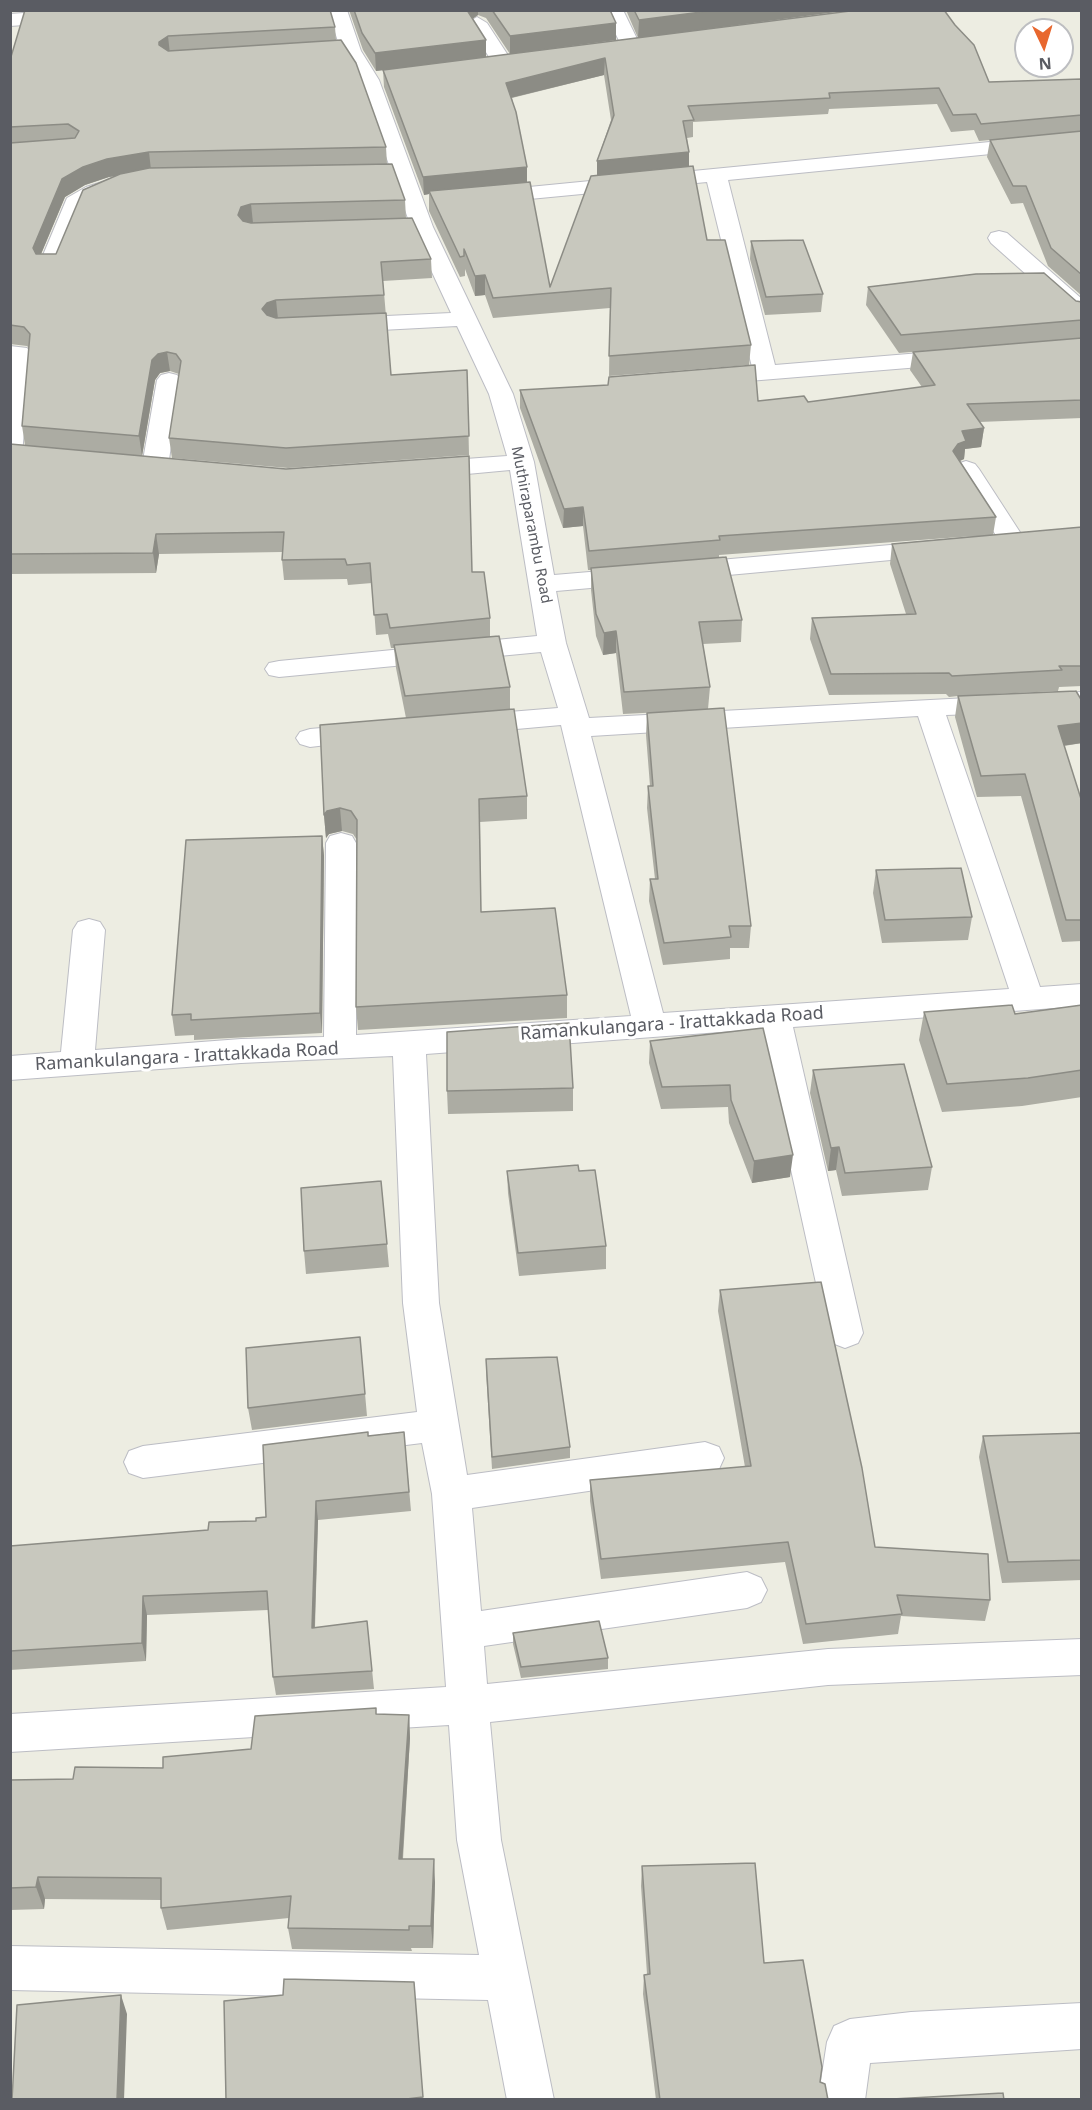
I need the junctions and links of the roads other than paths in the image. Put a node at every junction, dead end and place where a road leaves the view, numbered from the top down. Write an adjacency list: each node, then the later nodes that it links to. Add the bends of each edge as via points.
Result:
1 (337, 10): 19 (street, Muthiraparambu Road, via 351,51 380,79 391,173 418,215)
2 (614, 10): 7 (street)
3 (86, 15): 4 (street)
4 (10, 20)
5 (477, 23): 10 (street)
6 (655, 44): 7 (street)
7 (631, 47): 8 (street)
8 (608, 50)
9 (526, 60): 10 (street)
10 (503, 63): 11 (street)
11 (481, 66)
12 (1082, 139): 13 (street)
13 (716, 175): 15 (street); 23 (street)
14 (140, 180): 17 (street, via 94,192 75,202)
15 (472, 199)
16 (999, 238): 18 (street)
17 (49, 267)
18 (1082, 312)
19 (467, 319): 20 (street); 27 (street, Muthiraparambu Road, via 513,394)
20 (325, 326)
21 (10, 353): 26 (street, via 19,353)
22 (976, 356): 23 (street)
23 (765, 373): 25 (street)
24 (169, 380): 28 (street)
25 (684, 380)
26 (16, 454)
27 (521, 462): 30 (street); 33 (street, Muthiraparambu Road)
28 (155, 466)
29 (966, 469): 31 (street)
30 (401, 471)
31 (1014, 543)
32 (956, 548): 33 (street)
33 (543, 584): 34 (street, Muthiraparambu Road)
34 (552, 643): 35 (street); 38 (street, Muthiraparambu Road)
35 (279, 669)
36 (1082, 701): 37 (street)
37 (929, 707): 38 (street); 45 (street)
38 (574, 722): 39 (street); 47 (street, Muthiraparambu Road)
39 (448, 726)
40 (390, 731): 41 (street)
41 (310, 738)
42 (341, 843): 49 (street)
43 (89, 930): 50 (street)
44 (1082, 995): 45 (street, Ramankulangara - Irattakkada Road)
45 (1028, 999): 46 (street, Ramankulangara - Irattakkada Road)
46 (774, 1017): 47 (street, Ramankulangara - Irattakkada Road); 52 (street)
47 (650, 1026): 48 (street, Ramankulangara - Irattakkada Road)
48 (409, 1042): 49 (street, Ramankulangara - Irattakkada Road); 53 (street, via 421,1303)
49 (340, 1048): 50 (street, Ramankulangara - Irattakkada Road)
50 (77, 1062): 51 (street, Ramankulangara - Irattakkada Road)
51 (10, 1068)
52 (845, 1333)
53 (438, 1425): 55 (street); 56 (street)
54 (705, 1458): 56 (street)
55 (143, 1462)
56 (451, 1494): 58 (street)
57 (747, 1590): 58 (street)
58 (464, 1631): 60 (street)
59 (1082, 1657): 60 (street, via 828,1667)
60 (470, 1705): 61 (street); 63 (street, via 479,1840)
61 (10, 1733)
62 (10, 1968): 63 (street)
63 (507, 1978): 65 (street)
64 (1082, 2026): 66 (street, via 850,2042)
65 (531, 2100)
66 (841, 2100)

